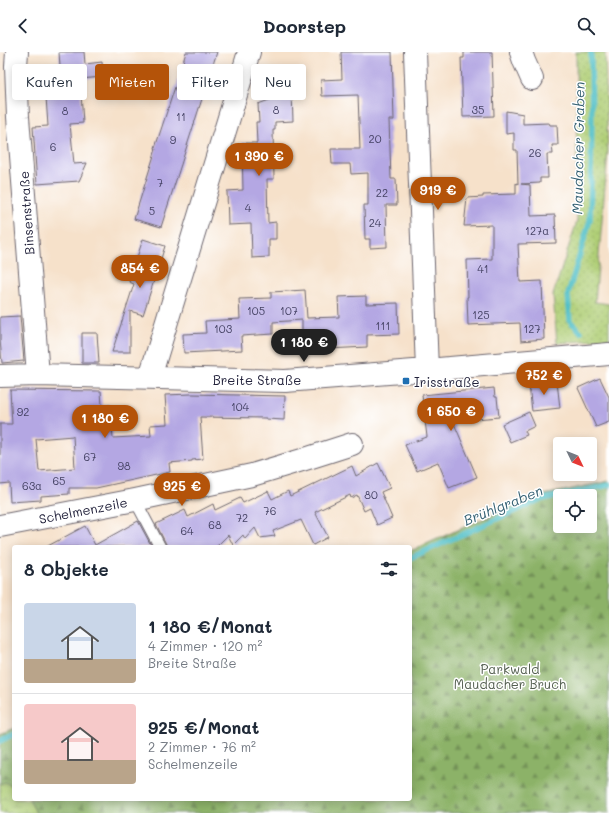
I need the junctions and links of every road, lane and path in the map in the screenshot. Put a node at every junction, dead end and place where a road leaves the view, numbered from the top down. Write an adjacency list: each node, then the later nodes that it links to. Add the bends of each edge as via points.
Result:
1 (17, 52): 8 (street, Binsenstraße, via 18,117)
2 (249, 52): 10 (street)
3 (415, 52): 7 (street)
4 (521, 52): 5 (street)
5 (532, 79)
6 (609, 354): 7 (street, Breite Straße)
7 (427, 370): 10 (street, Breite Straße, via 285,381)
8 (38, 374): 9 (street, Breite Straße); 10 (street, Breite Straße)
9 (0, 376)
10 (150, 377)
11 (352, 444): 12 (street, Schelmenzeile, via 252,475)
12 (135, 500): 13 (street, Schelmenzeile); 14 (lane)
13 (0, 526)
14 (159, 545)

